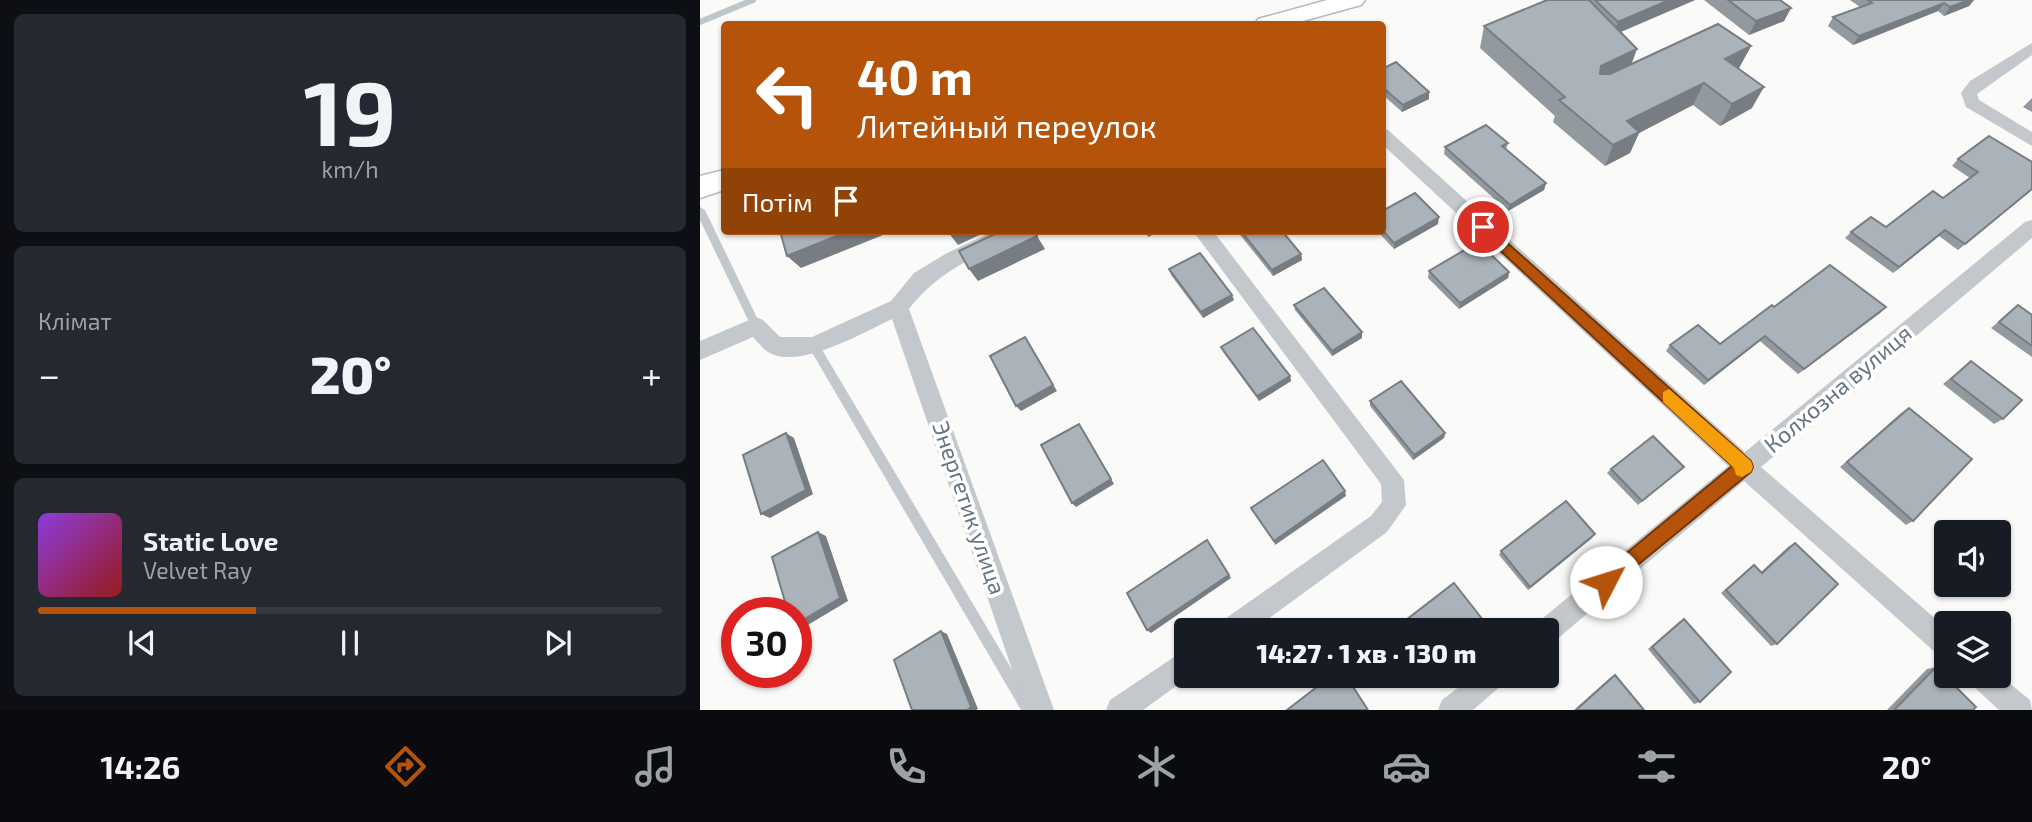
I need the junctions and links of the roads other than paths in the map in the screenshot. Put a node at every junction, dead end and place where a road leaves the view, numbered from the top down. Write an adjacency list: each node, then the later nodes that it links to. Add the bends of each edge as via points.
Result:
1 (1353, 0): 2 (main road)
2 (1278, 21)
3 (2032, 48): 5 (street, via 1969,93 1972,103)
4 (1386, 138): 16 (street)
5 (2032, 140)
6 (721, 181): 7 (main road)
7 (700, 187)
8 (700, 209): 13 (lane)
9 (2032, 228): 16 (street, Колхозна вулиця)
10 (1003, 235): 12 (street, via 920,279)
11 (1205, 235): 17 (street, via 1392,480 1394,505 1379,524)
12 (898, 307): 14 (street); 24 (street, Энергетик улица)
13 (756, 326): 14 (street, via 775,346); 15 (street)
14 (814, 346): 23 (lane)
15 (700, 351)
16 (1745, 467): 18 (street, Колхозна вулиця); 19 (street)
17 (1248, 618)
18 (1559, 621)
19 (1934, 634)
20 (1174, 671): 25 (street)
21 (1479, 688): 26 (street)
22 (1995, 688): 27 (street)
23 (1029, 710)
24 (1040, 710)
25 (1120, 710)
26 (1452, 710)
27 (2020, 710)

